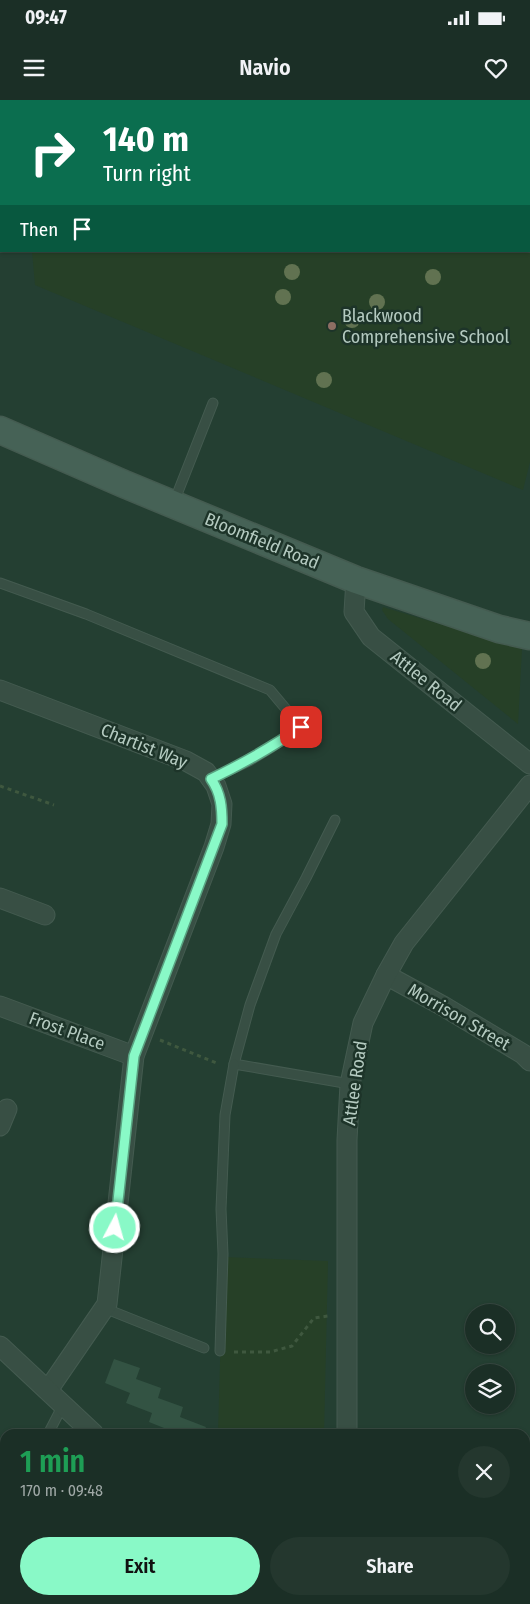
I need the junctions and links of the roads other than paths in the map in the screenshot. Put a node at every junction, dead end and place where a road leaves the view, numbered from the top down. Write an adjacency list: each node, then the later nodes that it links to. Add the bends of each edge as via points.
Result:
1 (213, 403): 3 (lane)
2 (0, 430): 3 (street, Bloomfield Road)
3 (173, 505): 4 (street, Bloomfield Road)
4 (356, 580): 6 (street, Bloomfield Road, via 500,629); 8 (street, Attlee Road, via 354,612 371,637)
5 (0, 583): 9 (lane, via 86,614 270,690 301,727 249,761)
6 (530, 636)
7 (0, 690): 9 (street, Chartist Way, via 186,761 206,772)
8 (530, 764)
9 (211, 779): 16 (street, Chartist Way, via 222,804 222,824)
10 (530, 785): 14 (street, Attlee Road, via 404,943)
11 (335, 820): 18 (lane, via 276,934 250,1005)
12 (0, 898): 13 (street)
13 (45, 915)
14 (386, 975): 17 (street, Morrison Street, via 443,1006); 19 (street, Attlee Road, via 363,1023)
15 (0, 1006): 16 (street, Frost Place)
16 (134, 1056): 20 (street, Chartist Way)
17 (530, 1061)
18 (234, 1064): 19 (lane); 23 (lane, via 225,1115)
19 (350, 1084): 28 (street, Attlee Road, via 347,1140)
20 (104, 1308): 22 (lane); 24 (street, Chartist Way)
21 (0, 1346): 24 (street)
22 (204, 1348)
23 (220, 1351)
24 (48, 1390): 25 (street)
25 (64, 1405): 26 (lane); 27 (street)
26 (51, 1429)
27 (89, 1429)
28 (347, 1429)

